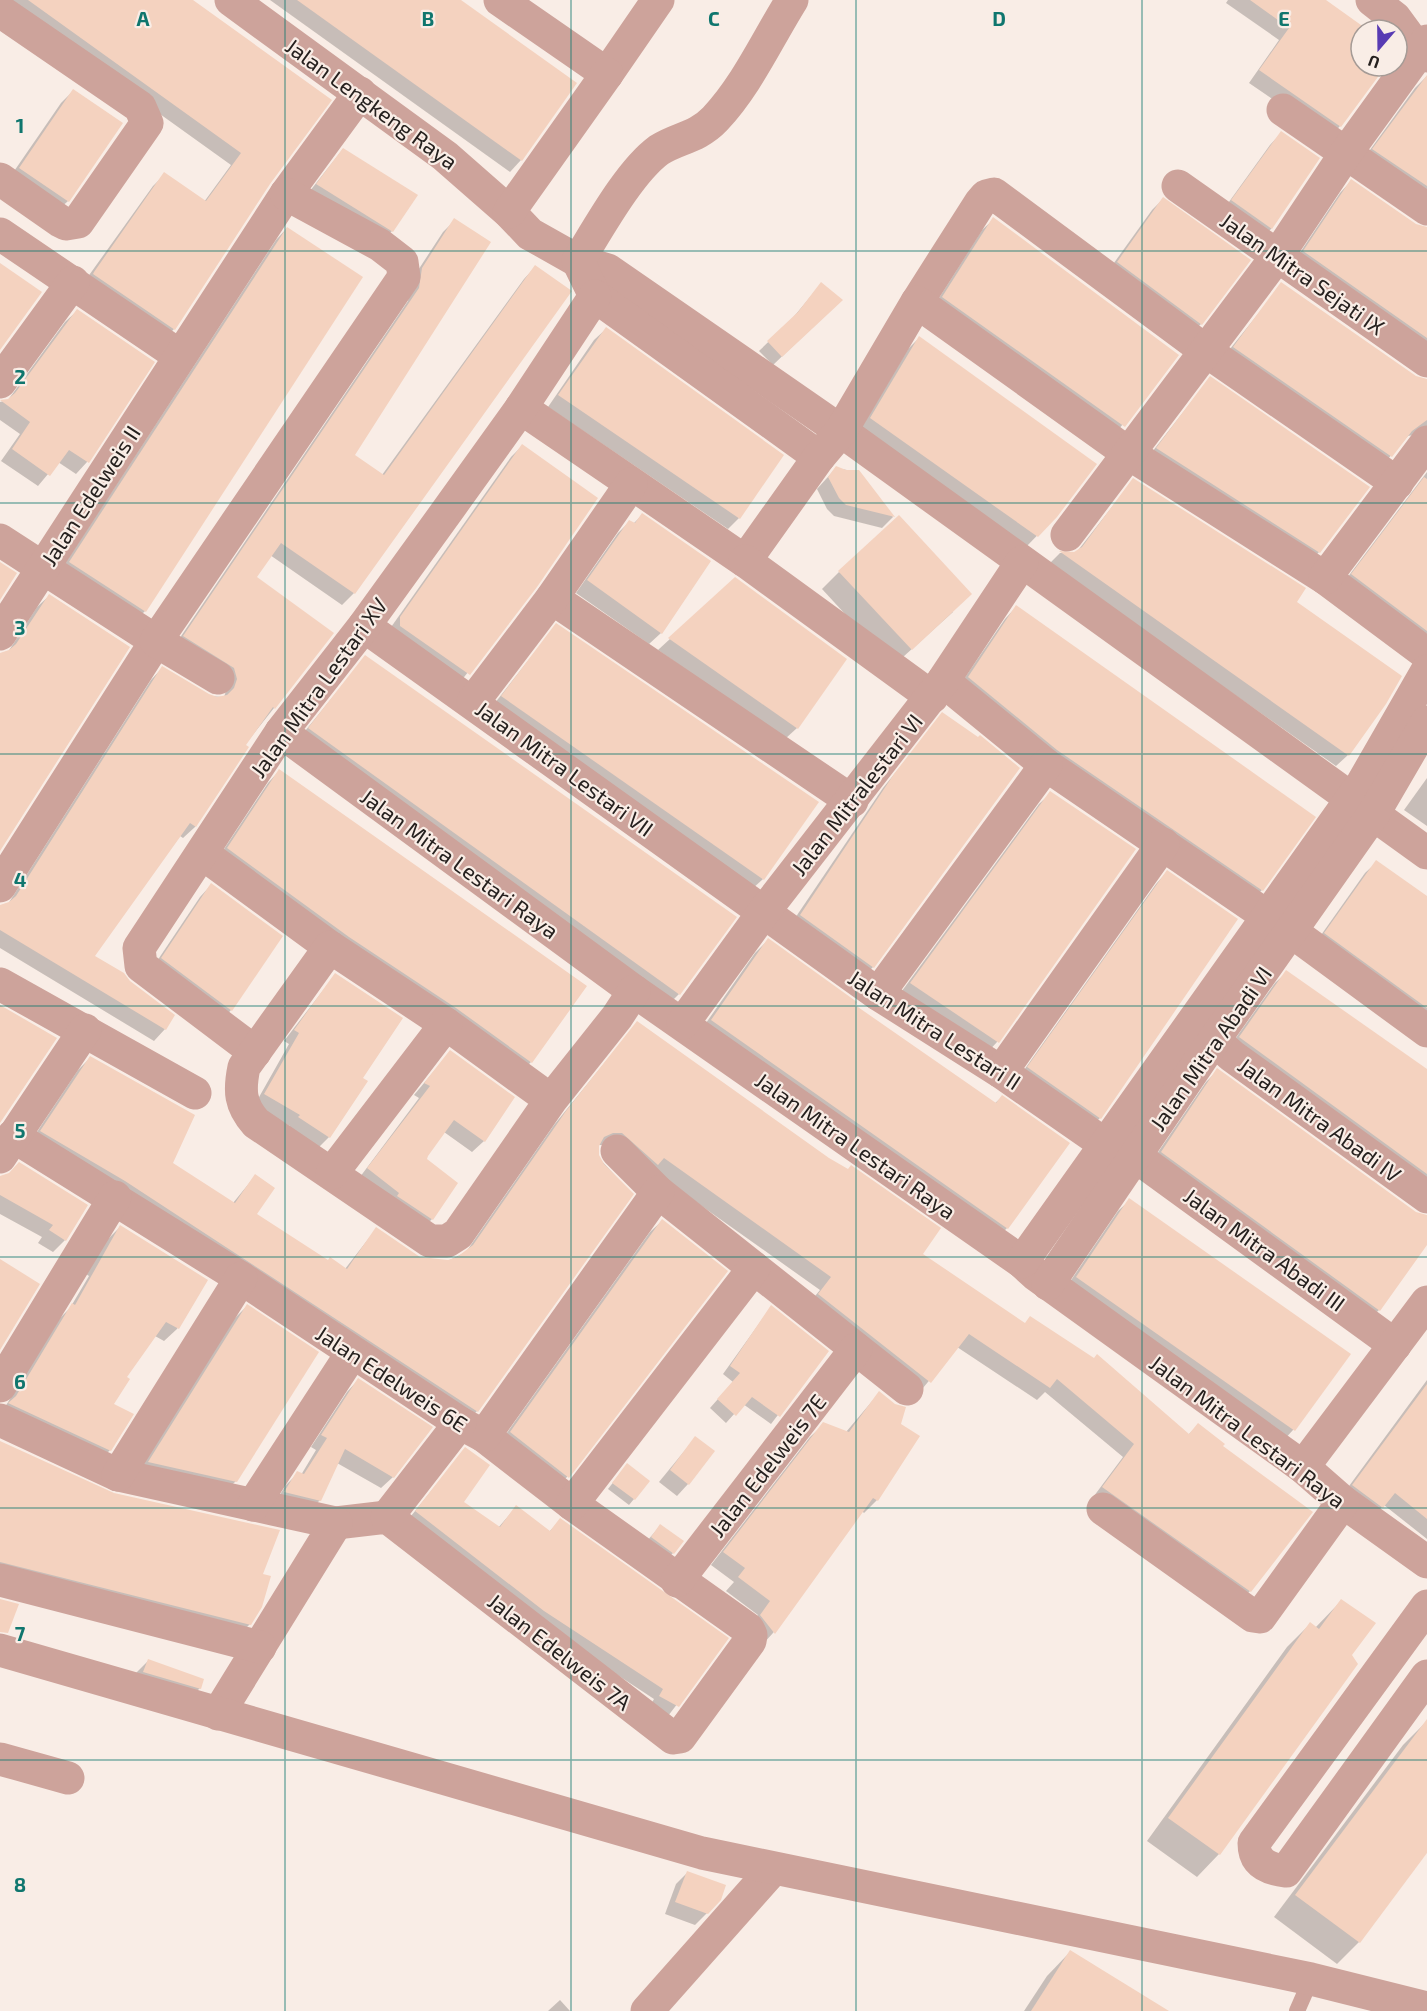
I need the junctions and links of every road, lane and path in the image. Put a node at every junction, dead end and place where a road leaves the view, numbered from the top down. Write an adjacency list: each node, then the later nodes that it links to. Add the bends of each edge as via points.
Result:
1 (231, 0): 8 (street, Jalan Lengkeng Raya)
2 (500, 0): 7 (street)
3 (658, 0): 7 (street)
4 (792, 0): 16 (street, via 736,95 713,122 688,139 660,150 634,177)
5 (0, 11): 11 (street, via 140,107 147,123 78,222 60,221)
6 (1410, 28): 10 (street)
7 (607, 74): 16 (street)
8 (360, 93): 13 (street, Jalan Edelweis II); 16 (street, Jalan Lengkeng Raya, via 446,156)
9 (1283, 110): 10 (street)
10 (1346, 153): 14 (street); 17 (street)
11 (0, 179)
12 (1178, 186): 17 (street, Jalan Mitra Sejati IX)
13 (286, 194): 22 (street, Jalan Edelweis II); 41 (street, via 380,244 402,262 404,278)
14 (1427, 209)
15 (0, 234): 18 (street)
16 (542, 239): 19 (street); 26 (street, via 608,270)
17 (1278, 255): 21 (street); 23 (street, Jalan Mitra Sejati IX)
18 (73, 282): 22 (street); 24 (street)
19 (595, 296): 25 (street, Jalan Mitra Lestari XV); 29 (street)
20 (917, 302): 21 (street, via 980,203 994,194); 26 (street); 28 (street)
21 (1206, 351): 28 (street); 30 (street)
22 (180, 356): 36 (street, Jalan Edelweis II)
23 (1427, 361)
24 (0, 382)
25 (520, 408): 31 (street); 39 (street, Jalan Mitra Lestari XV)
26 (841, 432): 29 (street); 35 (street)
27 (1427, 442): 30 (street)
28 (1128, 453): 32 (street); 37 (street)
29 (819, 457): 34 (street)
30 (1397, 483): 37 (street)
31 (631, 484): 34 (street); 38 (street)
32 (1066, 535)
33 (0, 540): 36 (street)
34 (745, 561): 45 (street)
35 (1022, 562): 45 (street, Jalan Mitralestari VI); 51 (street)
36 (42, 569): 40 (street, Jalan Edelweis II); 41 (street)
37 (1325, 578): 42 (street)
38 (552, 598): 46 (street); 50 (street)
39 (364, 626): 46 (street, Jalan Mitra Lestari VII); 48 (street, Jalan Mitra Lestari XV)
40 (0, 634)
41 (156, 641): 44 (street); 55 (street)
42 (1427, 654)
43 (1427, 671): 51 (street)
44 (218, 678)
45 (938, 689): 49 (street); 50 (street, Jalan Mitralestari VI)
46 (472, 702): 56 (street, Jalan Mitra Lestari VII)
47 (1427, 722): 51 (street)
48 (281, 732): 54 (street, Jalan Mitra Lestari XV); 60 (street, Jalan Mitra Lestari Raya)
49 (1046, 765): 52 (street); 61 (street)
50 (852, 801): 56 (street, Jalan Mitralestari VI)
51 (1363, 805): 53 (street); 57 (street)
52 (1163, 844): 57 (street); 68 (street)
53 (1427, 853)
54 (203, 854): 58 (street); 67 (street, Jalan Mitra Lestari XV, via 139,948 138,956 141,966 166,987)
55 (0, 886)
56 (763, 913): 61 (street, Jalan Mitra Lestari II); 62 (street, Jalan Mitralestari VI)
57 (1280, 924): 65 (street); 66 (street, Jalan Mitra Abadi VI); 73 (street)
58 (330, 947): 63 (street); 67 (street)
59 (0, 984): 64 (street)
60 (634, 991): 62 (street, Jalan Mitra Lestari Raya); 70 (street)
61 (878, 994): 68 (street, Jalan Mitra Lestari II)
62 (683, 1023): 78 (street, Jalan Mitra Lestari Raya)
63 (446, 1024): 70 (street); 74 (street)
64 (85, 1030): 69 (street); 71 (street)
65 (1427, 1031)
66 (1214, 1040): 73 (street, Jalan Mitra Abadi VI); 77 (street, Jalan Mitra Abadi IV)
67 (255, 1052): 74 (street, via 244,1067 240,1089 244,1109 256,1123)
68 (1001, 1072): 73 (street, Jalan Mitra Lestari II)
69 (195, 1093)
70 (551, 1100): 74 (street, via 458,1234 447,1241 430,1241)
71 (6, 1146): 76 (street, Jalan Edelweis 6E)
72 (617, 1151): 75 (street)
73 (1120, 1151): 78 (street); 81 (street, Jalan Mitra Abadi VI); 83 (street, Jalan Mitra Abadi III)
74 (332, 1173)
75 (658, 1192): 79 (street); 89 (street)
76 (115, 1197): 80 (street, Jalan Edelweis 6E); 86 (street)
77 (1427, 1197)
78 (1022, 1262): 81 (street, Jalan Mitra Lestari Raya)
79 (754, 1268): 84 (street); 93 (street)
80 (241, 1278): 85 (street, Jalan Edelweis 6E); 91 (street)
81 (1048, 1284): 90 (street, Jalan Mitra Lestari Raya)
82 (1427, 1302): 83 (street)
83 (1395, 1345): 90 (street)
84 (856, 1349): 87 (street); 100 (street, Jalan Edelweis 7E)
85 (352, 1353): 89 (street, Jalan Edelweis 6E); 94 (street)
86 (0, 1386)
87 (907, 1389)
88 (0, 1420): 91 (street)
89 (472, 1430): 93 (street, Jalan Edelweis 6E); 96 (street)
90 (1303, 1467): 92 (street, Jalan Mitra Lestari Raya)
91 (118, 1475): 94 (street)
92 (1343, 1502): 95 (street, via 1260,1617 1253,1616); 98 (street, Jalan Mitra Lestari Raya)
93 (572, 1504): 100 (street, Jalan Edelweis 6E)
94 (253, 1505): 97 (street)
95 (1103, 1509)
96 (387, 1517): 97 (street); 102 (street, Jalan Edelweis 7A, via 673,1738 680,1737)
97 (336, 1523): 103 (street)
98 (1427, 1562)
99 (0, 1580): 103 (street)
100 (677, 1581): 102 (street, Jalan Edelweis 6E, via 748,1629)
101 (1427, 1606): 105 (street, via 1254,1843 1254,1854 1262,1864 1286,1871)
102 (750, 1641)
103 (260, 1647): 106 (street)
104 (0, 1650): 106 (street)
105 (1427, 1676)
106 (218, 1714): 109 (street, via 702,1853)
107 (0, 1759): 108 (street)
108 (68, 1778)
109 (774, 1869): 110 (street); 112 (street)
110 (1311, 1979): 111 (street); 113 (lane)
111 (1427, 2008)
112 (647, 2011)
113 (1297, 2011)

